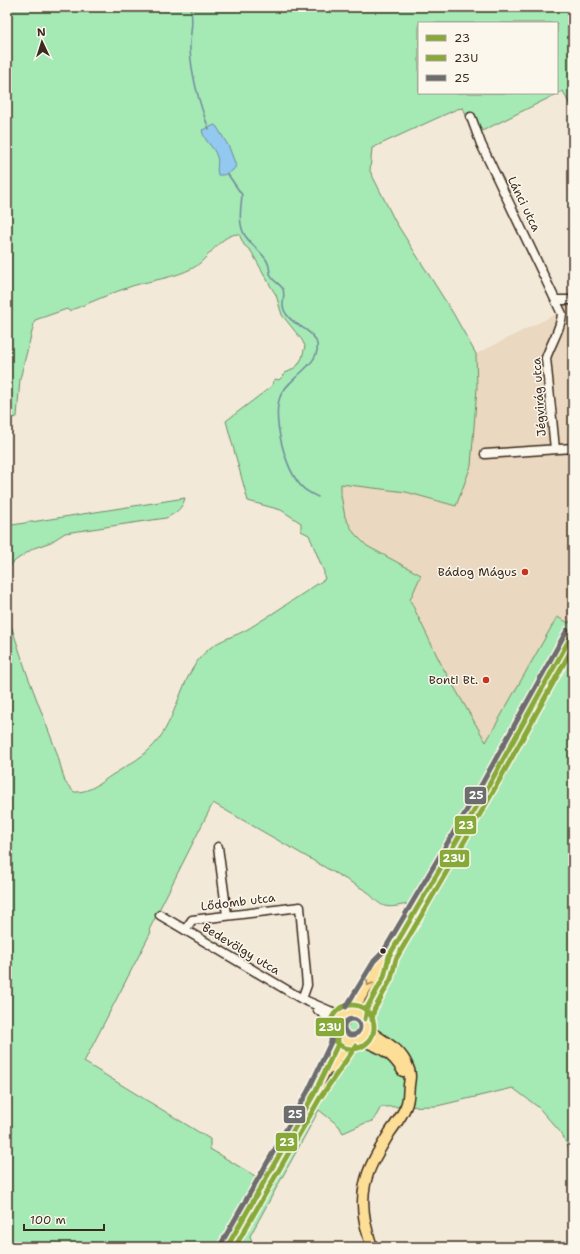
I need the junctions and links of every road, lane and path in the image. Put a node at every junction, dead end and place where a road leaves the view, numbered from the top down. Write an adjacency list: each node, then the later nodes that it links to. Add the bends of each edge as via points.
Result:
1 (471, 117): 2 (street, Lánci utca)
2 (556, 300): 3 (street); 5 (street, Jégvirág utca, via 562,321 546,358)
3 (573, 300)
4 (573, 448): 5 (street)
5 (555, 449): 6 (street)
6 (485, 454)
7 (573, 633): 12 (main road, via 484,794)
8 (218, 847): 10 (street)
9 (160, 915): 11 (street, Bedevölgy utca)
10 (227, 915): 11 (street, Lődomb utca, via 192,920); 13 (street, Lődomb utca, via 300,906 307,985)
11 (185, 930): 13 (street, Bedevölgy utca)
12 (389, 956): 15 (main road, one-way to 15, via 380,965); 17 (main road, via 384,977 367,1008)
13 (302, 999): 14 (street, Bedevölgy utca)
14 (309, 1003): 16 (street, Bedevölgy utca); 18 (street, Bedevölgy utca)
15 (352, 1011): 16 (main road); 17 (main road, via 359,1013)
16 (342, 1015): 18 (main road)
17 (366, 1024): 19 (main road, via 366,1033); 20 (main road, via 400,1054 409,1069)
18 (337, 1029): 19 (main road, via 344,1040); 21 (main road, via 338,1044)
19 (356, 1041): 20 (main road, via 386,1051 397,1061); 21 (main road, via 346,1048)
20 (409, 1088): 23 (main road, via 406,1107 375,1157 365,1185 364,1216)
21 (314, 1094): 22 (main road)
22 (227, 1247)
23 (372, 1247)

